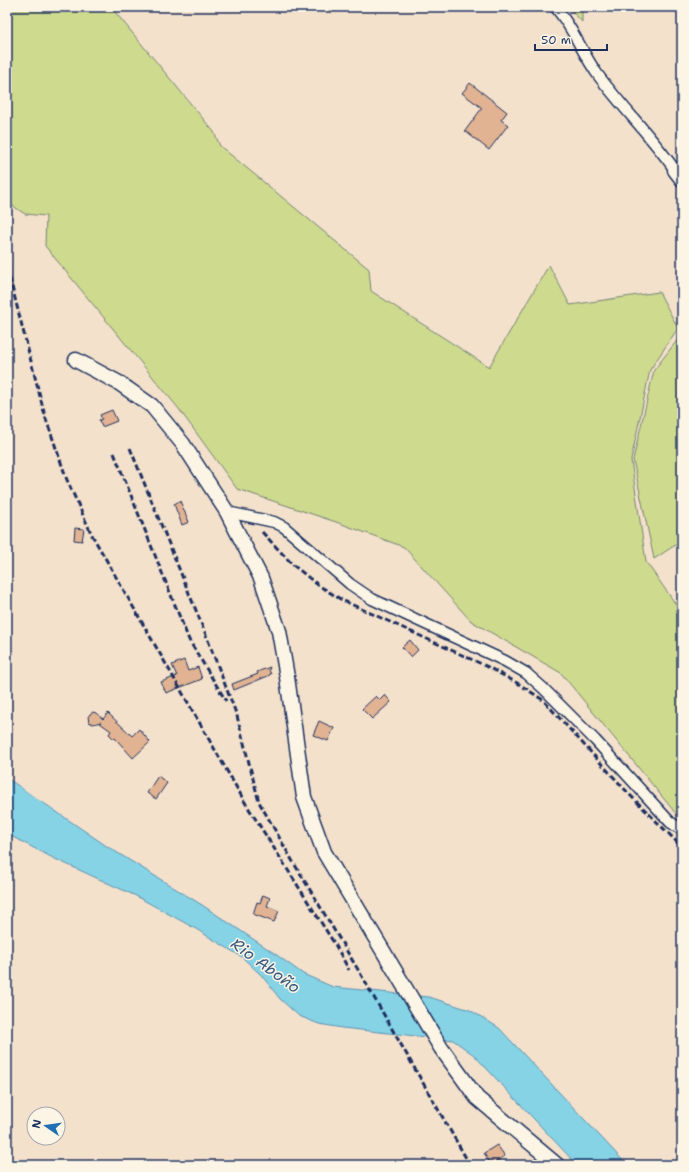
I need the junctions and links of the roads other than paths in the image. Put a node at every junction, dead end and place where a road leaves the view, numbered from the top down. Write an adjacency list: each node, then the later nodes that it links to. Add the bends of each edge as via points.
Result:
1 (555, 7): 2 (street, via 562,14 598,74)
2 (677, 170)
3 (76, 360): 4 (street, via 119,383 152,406 183,444)
4 (227, 512): 5 (street, via 274,522 284,527 350,584 372,599 526,673 595,740 670,822); 6 (street, via 261,578 279,631 288,677 304,797 324,852 441,1048 477,1098)
5 (682, 830)
6 (556, 1165)

